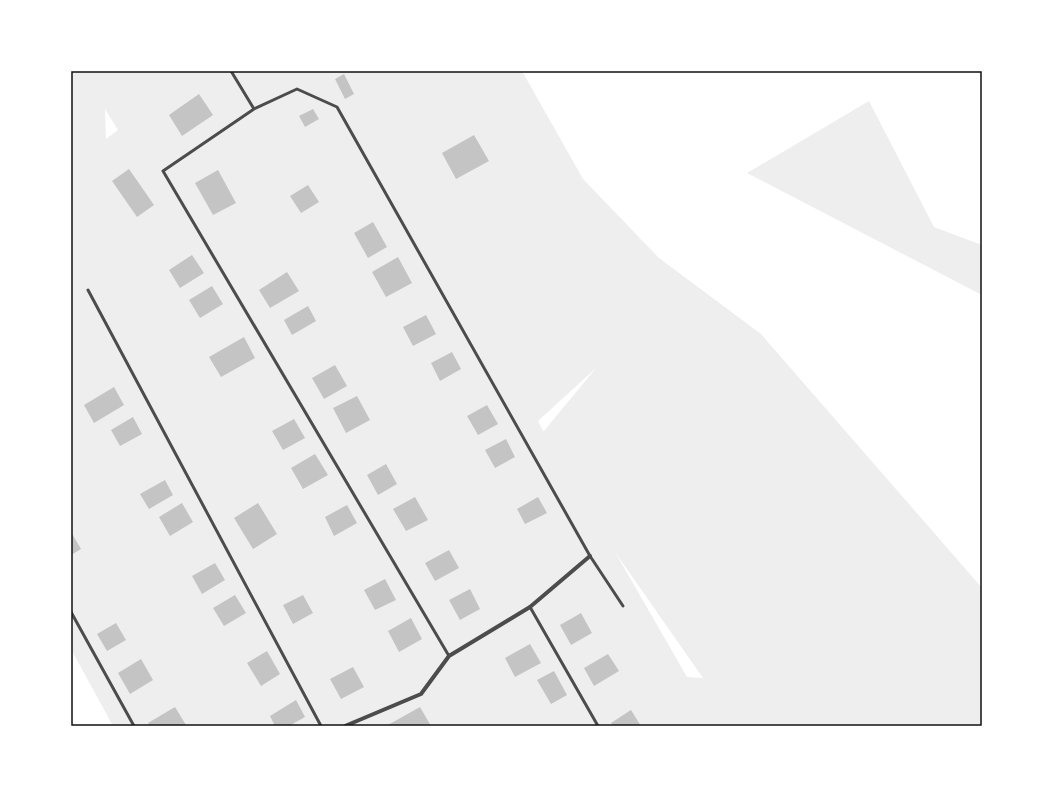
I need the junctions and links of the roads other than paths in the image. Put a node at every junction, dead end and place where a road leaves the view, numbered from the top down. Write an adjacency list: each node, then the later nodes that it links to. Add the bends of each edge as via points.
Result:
1 (231, 71): 2 (lane)
2 (254, 109): 4 (lane, via 297,89 337,107); 8 (lane, via 164,171)
3 (88, 290): 10 (lane)
4 (590, 556): 5 (lane); 6 (street)
5 (623, 606)
6 (530, 607): 8 (street); 12 (lane)
7 (71, 612): 9 (lane)
8 (449, 656): 11 (street, via 421,694)
9 (134, 726)
10 (321, 726)
11 (345, 726)
12 (598, 726)

